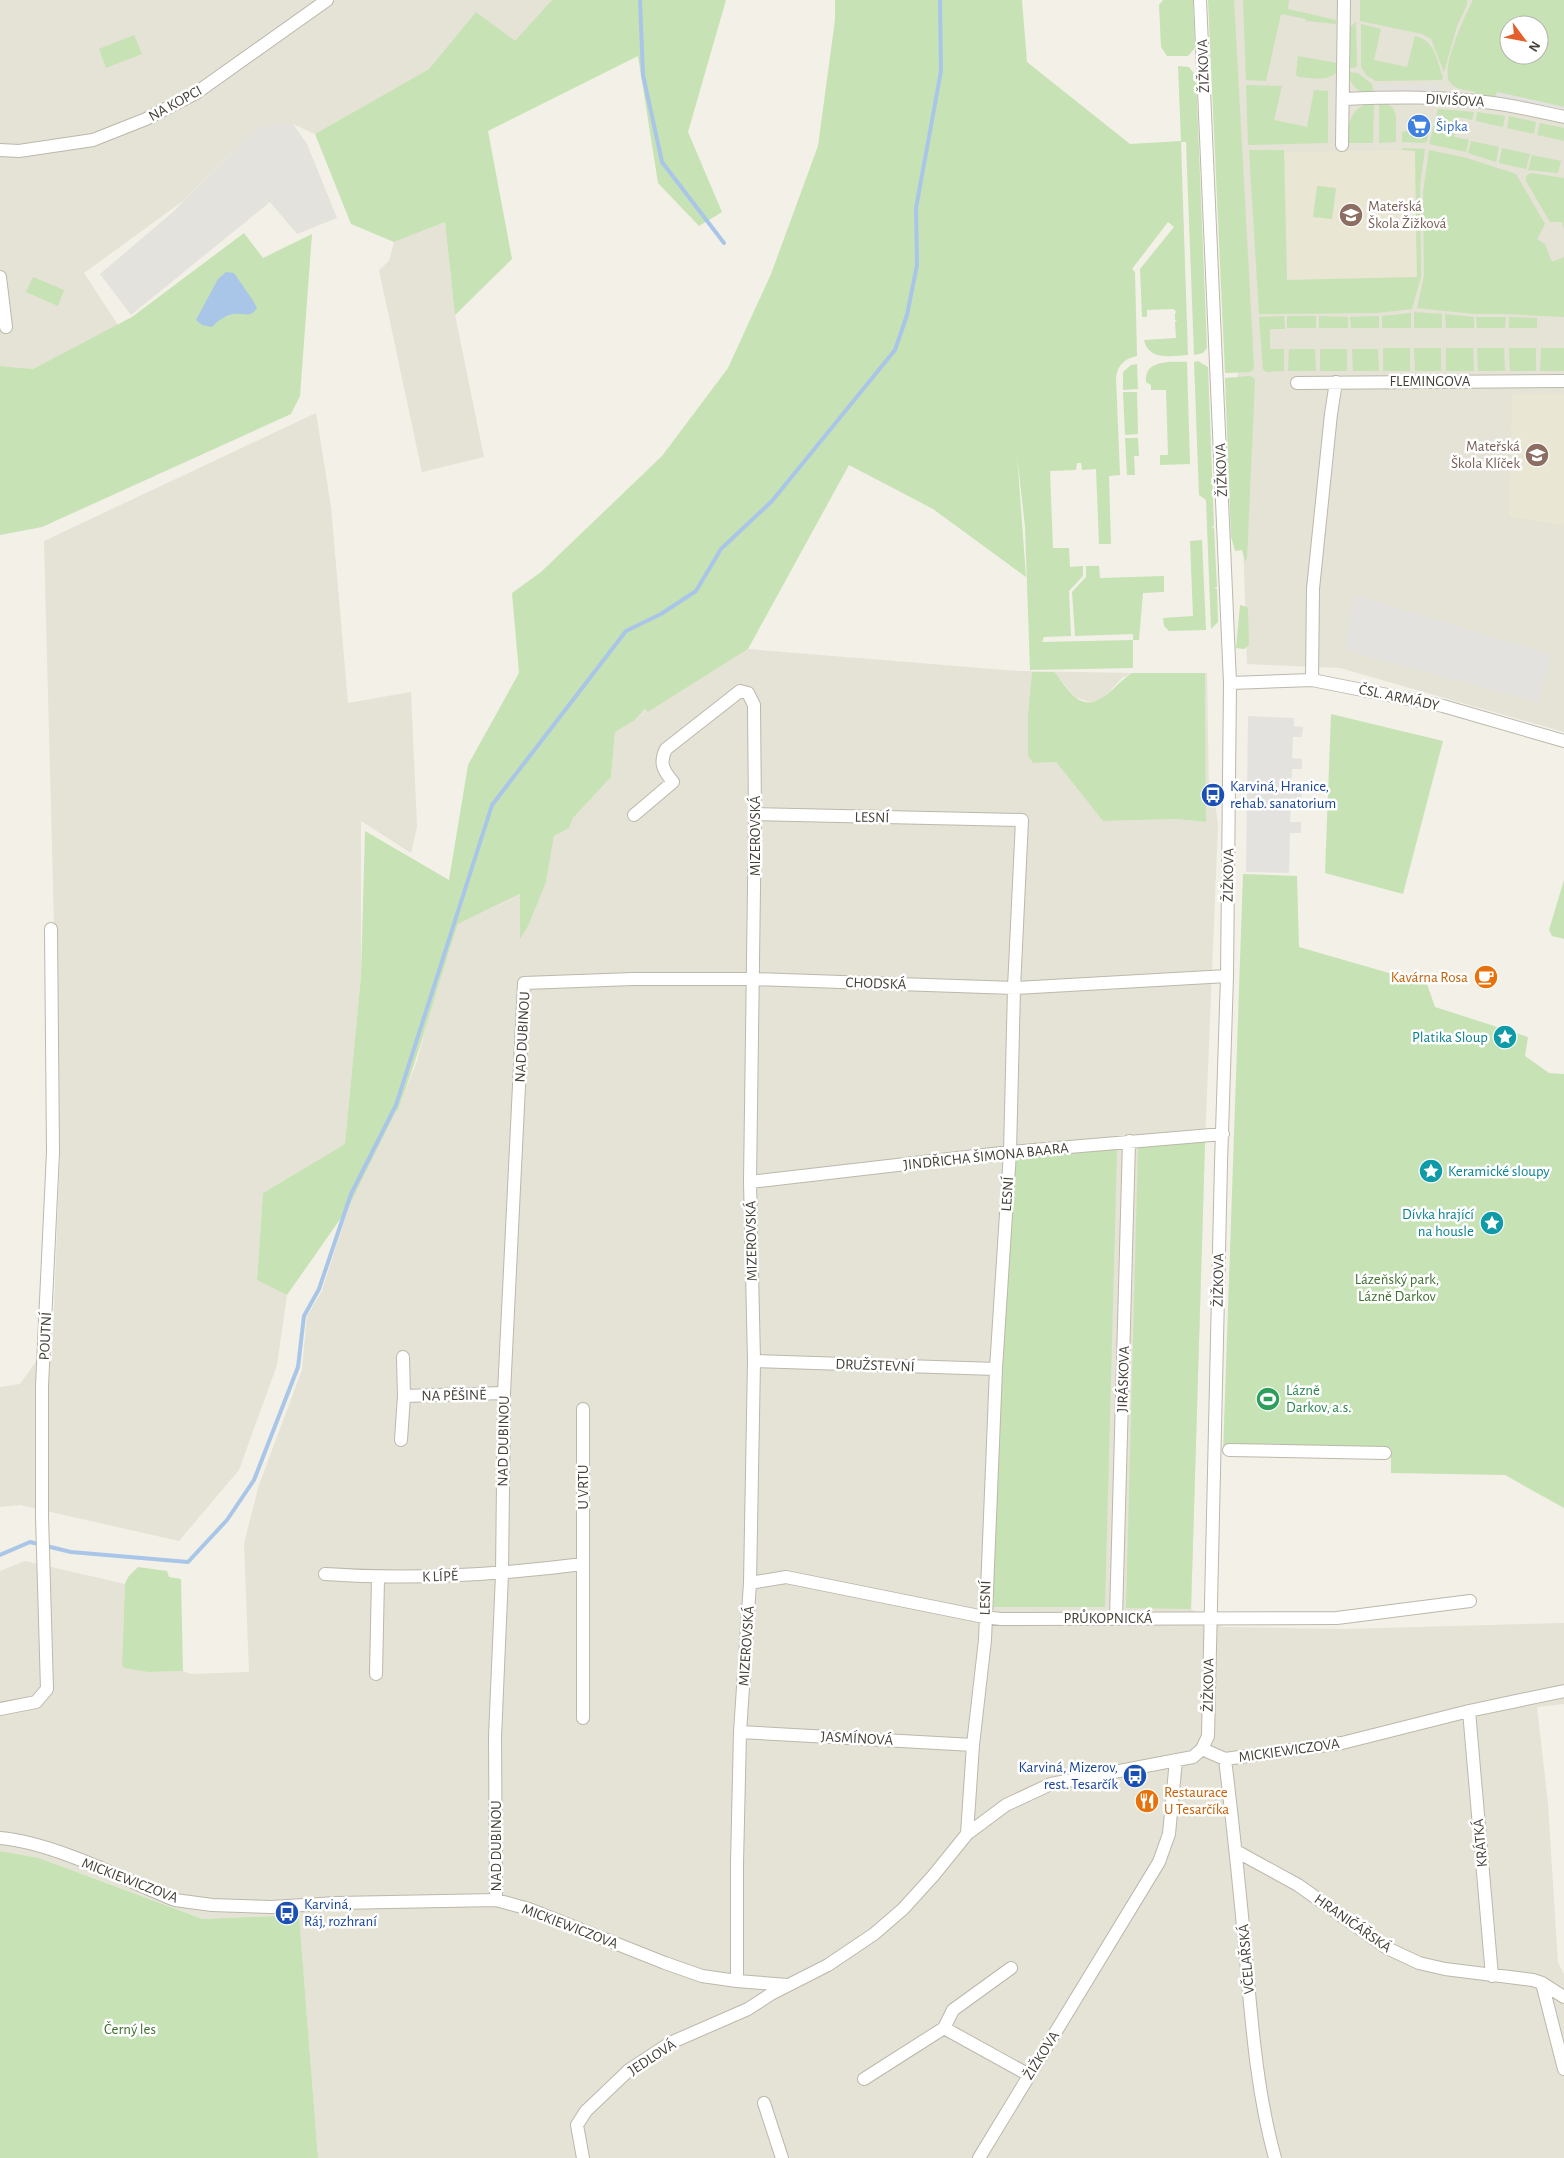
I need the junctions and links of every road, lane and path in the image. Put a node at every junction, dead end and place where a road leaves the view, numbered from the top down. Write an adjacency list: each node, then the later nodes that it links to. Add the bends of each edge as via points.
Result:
1 (327, 0): 7 (street, NA KOPCI, via 196,93 146,119 92,140 19,151)
2 (1200, 0): 14 (street, ŽIŽKOVA)
3 (1344, 0): 4 (street)
4 (1344, 99): 5 (street, DIVIŠOVA, via 1476,101); 6 (street)
5 (1564, 118)
6 (1342, 145)
7 (0, 150)
8 (0, 277): 9 (street)
9 (6, 327)
10 (1564, 381): 11 (street, FLEMINGOVA)
11 (1336, 382): 12 (street, FLEMINGOVA); 13 (street, via 1313,589)
12 (1297, 383)
13 (1312, 680): 14 (street, ČSL. ARMÁDY); 15 (street, ČSL. ARMÁDY, via 1444,706)
14 (1230, 683): 19 (street, ŽIŽKOVA)
15 (1564, 741)
16 (755, 814): 17 (street, MIZEROVSKÁ, via 754,705 748,693 740,691 666,749 661,759 663,770 673,782); 20 (street, MIZEROVSKÁ); 22 (street, LESNÍ, via 1022,820)
17 (634, 815)
18 (50, 929): 47 (street, POUTNÍ, via 53,1152 42,1386 47,1689 36,1702)
19 (1227, 976): 22 (street, CHODSKÁ); 23 (street, ŽIŽKOVA)
20 (753, 979): 21 (street, CHODSKÁ); 22 (street, CHODSKÁ); 26 (street, MIZEROVSKÁ)
21 (524, 983): 30 (street, NAD DUBINOU)
22 (1014, 988): 25 (street, LESNÍ)
23 (1223, 1134): 24 (street, JINDŘICHA ŠIMONA BAARA); 44 (street, ŽIŽKOVA)
24 (1130, 1141): 25 (street, JINDŘICHA ŠIMONA BAARA); 43 (street, JIRÁSKOVA)
25 (1010, 1152): 26 (street, JINDŘICHA ŠIMONA BAARA); 29 (street, LESNÍ)
26 (750, 1182): 28 (street, MIZEROVSKÁ)
27 (403, 1357): 31 (street, NA PĚŠINĚ)
28 (754, 1362): 29 (street, DRUŽSTEVNÍ); 40 (street, MIZEROVSKÁ)
29 (996, 1369): 42 (street, LESNÍ)
30 (504, 1394): 31 (street, NA PĚŠINĚ); 38 (street, NAD DUBINOU)
31 (404, 1396): 33 (street, NA PĚŠINĚ)
32 (583, 1409): 36 (street, U VRTU)
33 (401, 1440)
34 (1229, 1450): 35 (street)
35 (1385, 1453)
36 (583, 1564): 38 (street); 49 (street, U VRTU)
37 (325, 1574): 39 (street, K LÍPĚ)
38 (502, 1574): 39 (street, K LÍPĚ); 58 (street, NAD DUBINOU, via 496,1737)
39 (378, 1578): 45 (street)
40 (750, 1583): 42 (street, PRŮKOPNICKÁ, via 786,1577); 50 (street, MIZEROVSKÁ)
41 (1470, 1601): 44 (street, PRŮKOPNICKÁ, via 1337,1618)
42 (984, 1617): 43 (street, PRŮKOPNICKÁ); 51 (street, LESNÍ, via 985,1640)
43 (1116, 1617): 44 (street, PRŮKOPNICKÁ)
44 (1209, 1618): 52 (street, ŽIŽKOVA, via 1208,1736)
45 (376, 1674)
46 (1564, 1691): 48 (street, MICKIEWICZOVA)
47 (0, 1708)
48 (1469, 1710): 53 (street, MICKIEWICZOVA, via 1342,1743); 60 (street, KRÁTKÁ)
49 (583, 1718)
50 (740, 1732): 51 (street, JASMÍNOVÁ); 61 (street, MIZEROVSKÁ)
51 (973, 1744): 55 (street, LESNÍ)
52 (1202, 1749): 53 (street, MICKIEWICZOVA); 54 (street, via 1193,1757)
53 (1225, 1758): 57 (street, VČELAŘSKÁ)
54 (1176, 1760): 55 (street, via 1051,1784 1006,1805); 67 (street, ŽIŽKOVA, via 1169,1834 1159,1862)
55 (966, 1834): 63 (street, via 909,1902 874,1934 828,1965)
56 (0, 1838): 58 (street, MICKIEWICZOVA, via 20,1840 62,1854 175,1900 190,1903 271,1907)
57 (1236, 1851): 60 (street, HRANIČÁŘSKÁ, via 1298,1885 1387,1948 1419,1964); 73 (street, VČELAŘSKÁ, via 1253,2037 1267,2130)
58 (496, 1900): 61 (street, MICKIEWICZOVA, via 529,1908 665,1964 702,1976)
59 (1011, 1968): 65 (street, via 953,2010)
60 (1492, 1976): 62 (street, HRANIČÁŘSKÁ, via 1533,1980)
61 (738, 1981): 63 (street, MICKIEWICZOVA)
62 (1542, 1984): 64 (street, HRANIČÁŘSKÁ); 66 (street)
63 (788, 1985): 70 (street, JEDLOVÁ, via 748,2009 670,2043 629,2070 586,2111 577,2125)
64 (1564, 1997)
65 (944, 2028): 67 (street); 68 (street)
66 (1564, 2069)
67 (1029, 2075): 72 (street, ŽIŽKOVA)
68 (864, 2078)
69 (764, 2103): 71 (street)
70 (583, 2158)
71 (782, 2158)
72 (979, 2158)
73 (1275, 2158)

